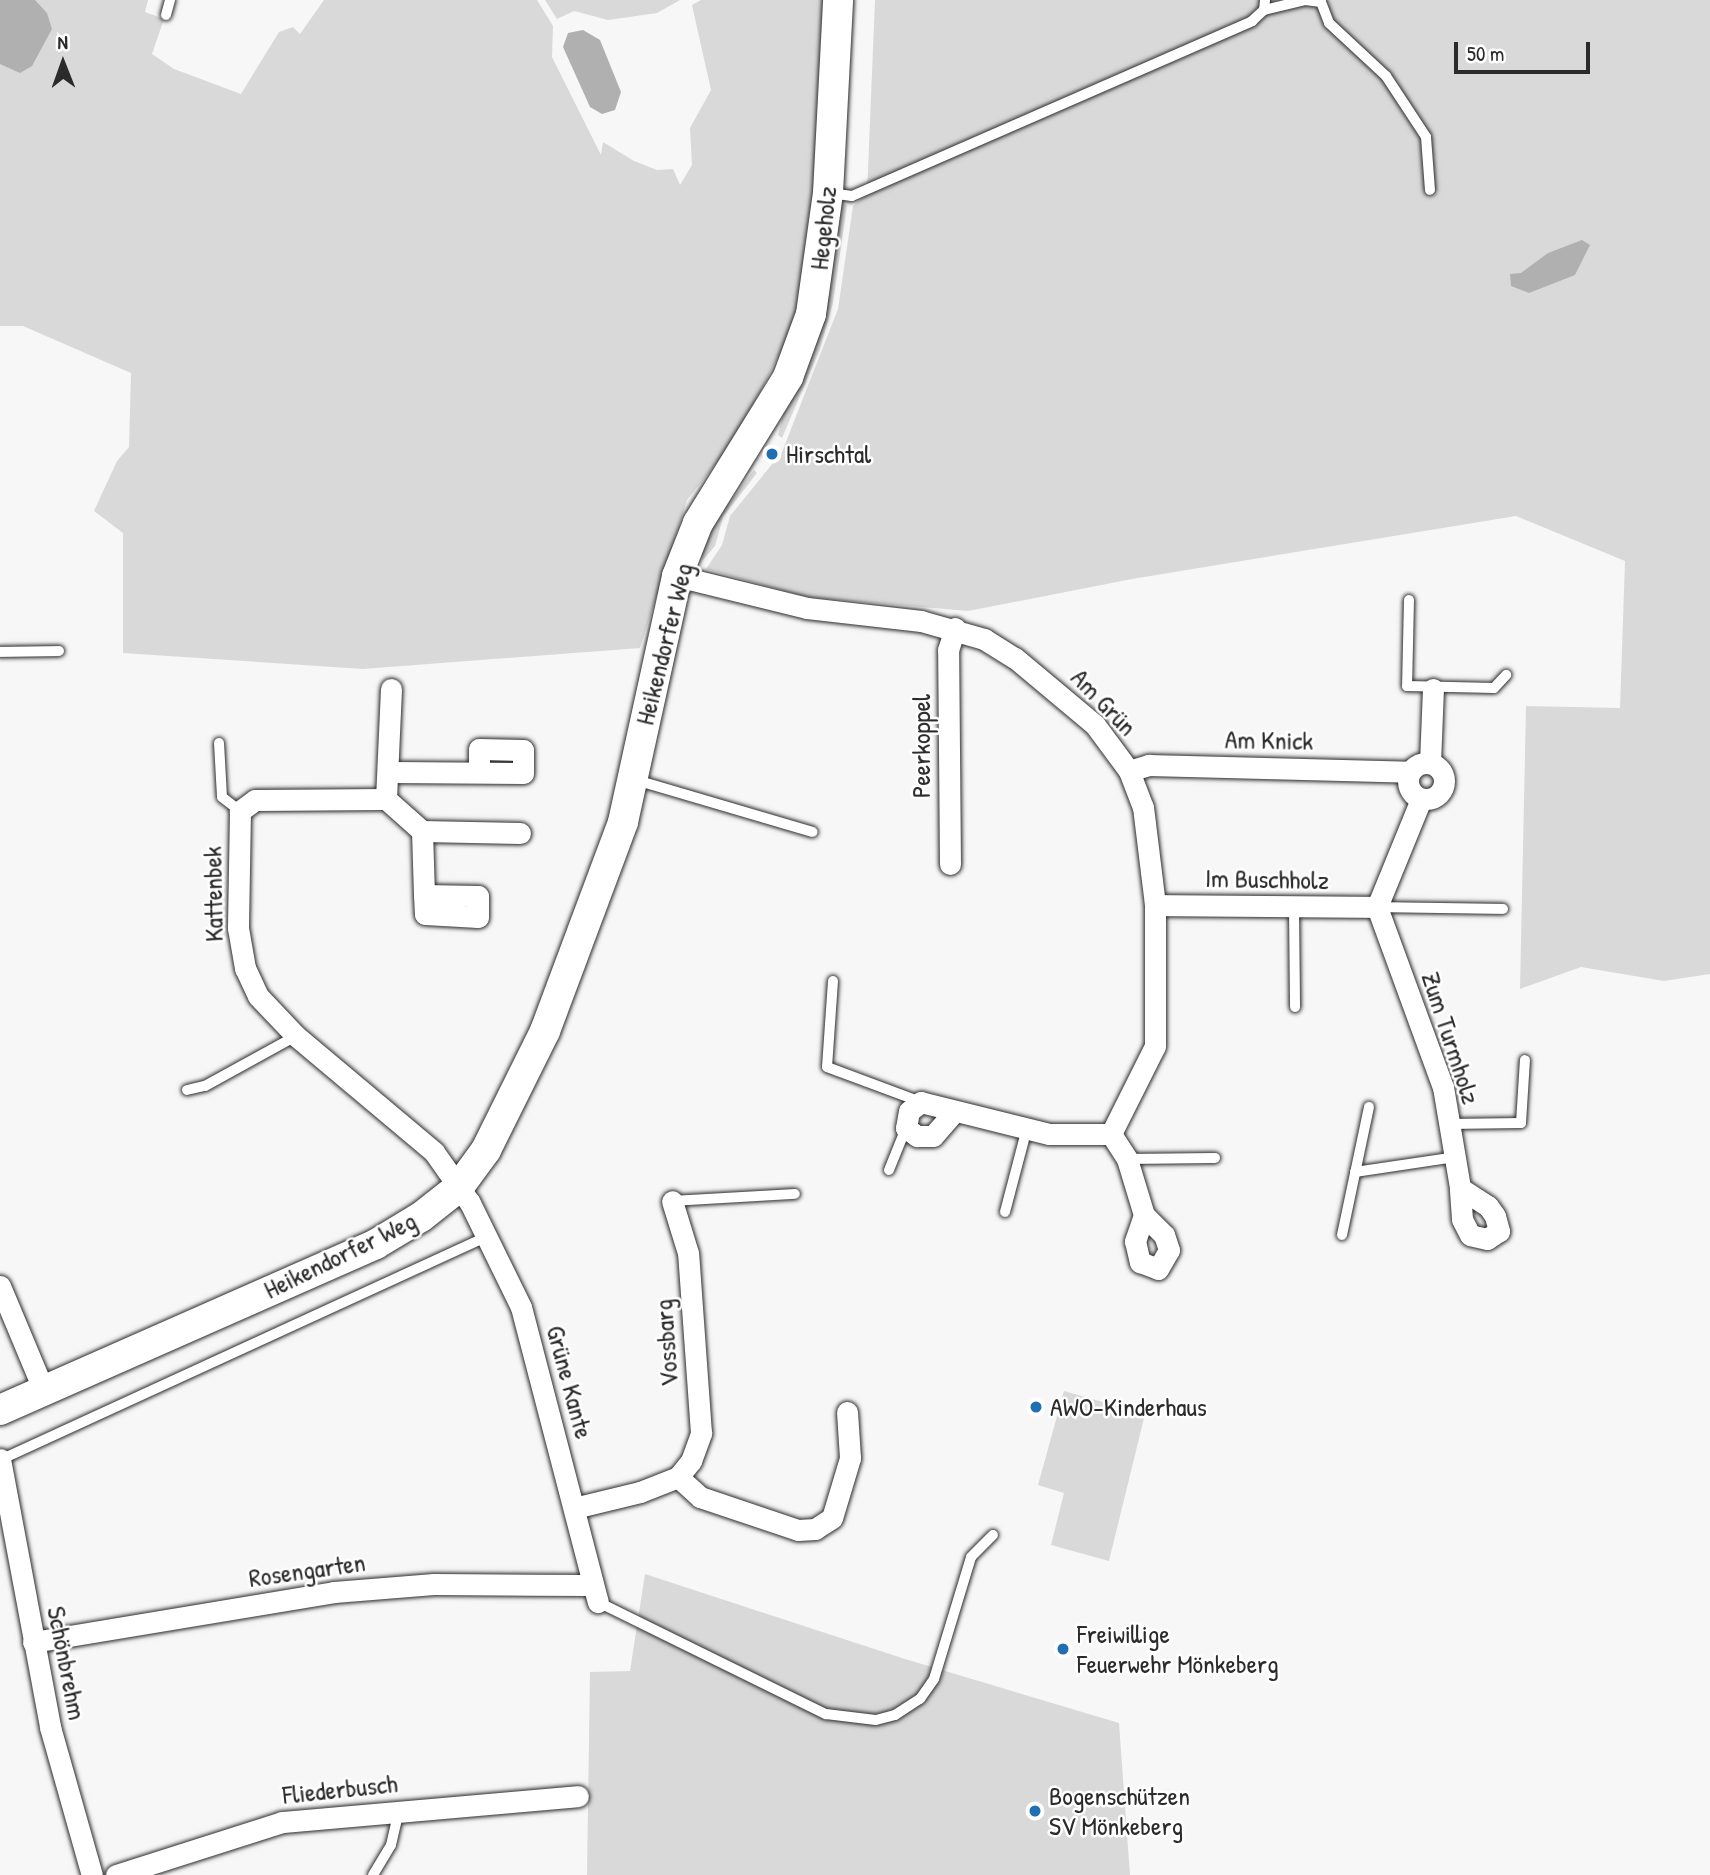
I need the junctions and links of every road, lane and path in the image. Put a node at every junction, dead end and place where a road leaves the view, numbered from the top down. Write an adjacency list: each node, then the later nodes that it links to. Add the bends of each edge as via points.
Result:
1 (170, 0): 4 (lane)
2 (838, 0): 6 (street, Hegeholz)
3 (1264, 5): 5 (lane, via 1321,2 1329,23 1386,76 1426,137); 6 (lane, via 1252,21 852,196)
4 (166, 15)
5 (1430, 190)
6 (828, 193): 7 (street, Hegeholz, via 811,313 788,377)
7 (751, 442): 8 (street, Heikendorfer Weg, via 698,523)
8 (677, 576): 10 (street, Am Grün, via 807,608); 22 (street, Heikendorfer Weg)
9 (1409, 600): 15 (lane, via 1407,685)
10 (955, 628): 18 (street, Am Grün, via 1015,658 1057,691 1094,724); 29 (street, Peerkoppel, via 948,650)
11 (59, 651): 12 (lane)
12 (0, 652)
13 (1506, 675): 15 (lane, via 1494,688)
14 (391, 689): 19 (street)
15 (1433, 689): 17 (street)
16 (219, 743): 25 (lane, via 222,797)
17 (1430, 762): 21 (street, Am Knick); 24 (street, via 1443,773 1443,789)
18 (1129, 771): 21 (street, Am Knick, via 1149,765); 31 (street, Am Grün, via 1143,807)
19 (390, 772): 20 (street); 23 (street)
20 (479, 772)
21 (1409, 772): 24 (street, via 1409,789)
22 (633, 779): 28 (lane); 52 (street, Heikendorfer Weg, via 623,822 545,1031 486,1150)
23 (386, 799): 25 (street, Kattenbek, via 255,800); 26 (street)
24 (1422, 799): 32 (street)
25 (240, 811): 37 (street, Kattenbek, via 238,928 245,968 258,996)
26 (422, 831): 27 (street); 30 (street)
27 (520, 832)
28 (813, 832)
29 (950, 864)
30 (424, 895)
31 (1155, 905): 33 (street, Im Buschholz); 46 (street, Am Grün, via 1155,1046)
32 (1377, 907): 33 (street, Im Buschholz); 34 (lane, Im Buschholz); 43 (street, Zum Turmholz, via 1443,1087)
33 (1294, 908): 36 (lane)
34 (1503, 909)
35 (833, 981): 40 (lane, via 827,1067)
36 (1295, 1007)
37 (296, 1036): 39 (lane, via 205,1086); 52 (street, Kattenbek, via 434,1152)
38 (1525, 1060): 43 (lane, via 1521,1123)
39 (187, 1090)
40 (921, 1102): 42 (street); 44 (street, via 909,1111)
41 (1369, 1107): 51 (lane)
42 (955, 1111): 44 (street, via 933,1136 917,1136); 45 (street)
43 (1449, 1124): 48 (street, Zum Turmholz)
44 (906, 1128): 50 (lane)
45 (1027, 1128): 46 (street, via 1059,1134); 56 (lane)
46 (1111, 1134): 49 (street)
47 (1215, 1157): 49 (lane)
48 (1455, 1157): 51 (lane); 53 (street, Zum Turmholz)
49 (1127, 1159): 57 (street)
50 (889, 1170)
51 (1355, 1172): 58 (lane)
52 (458, 1187): 59 (street, Grüne Kante); 61 (street, Heikendorfer Weg, via 421,1217 376,1244)
53 (1460, 1188)
54 (795, 1195): 55 (lane)
55 (672, 1202): 65 (street, Vossbarg, via 688,1253 701,1433 691,1461)
56 (1005, 1212)
57 (1144, 1215)
58 (1342, 1235)
59 (488, 1236): 64 (lane, Heikendorfer Weg); 66 (street, Grüne Kante, via 521,1307)
60 (0, 1286): 61 (street)
61 (43, 1389): 62 (street, Heikendorfer Weg)
62 (0, 1410)
63 (847, 1412): 65 (street, via 850,1458 832,1518 815,1528 798,1530 699,1497)
64 (0, 1460): 69 (street, Schönbrehm)
65 (678, 1477): 66 (street, via 640,1492)
66 (574, 1508): 68 (street, Grüne Kante)
67 (993, 1535): 68 (lane, via 971,1557 934,1679 920,1699 895,1716 876,1720 826,1714)
68 (595, 1594): 69 (street, Rosengarten, via 434,1584 334,1592)
69 (33, 1642): 72 (street, Schönbrehm, via 50,1727)
70 (578, 1796): 71 (street, Fliederbusch)
71 (399, 1811): 73 (street, Fliederbusch, via 282,1822); 74 (lane, via 391,1845)
72 (92, 1875)
73 (116, 1875)
74 (373, 1875)

